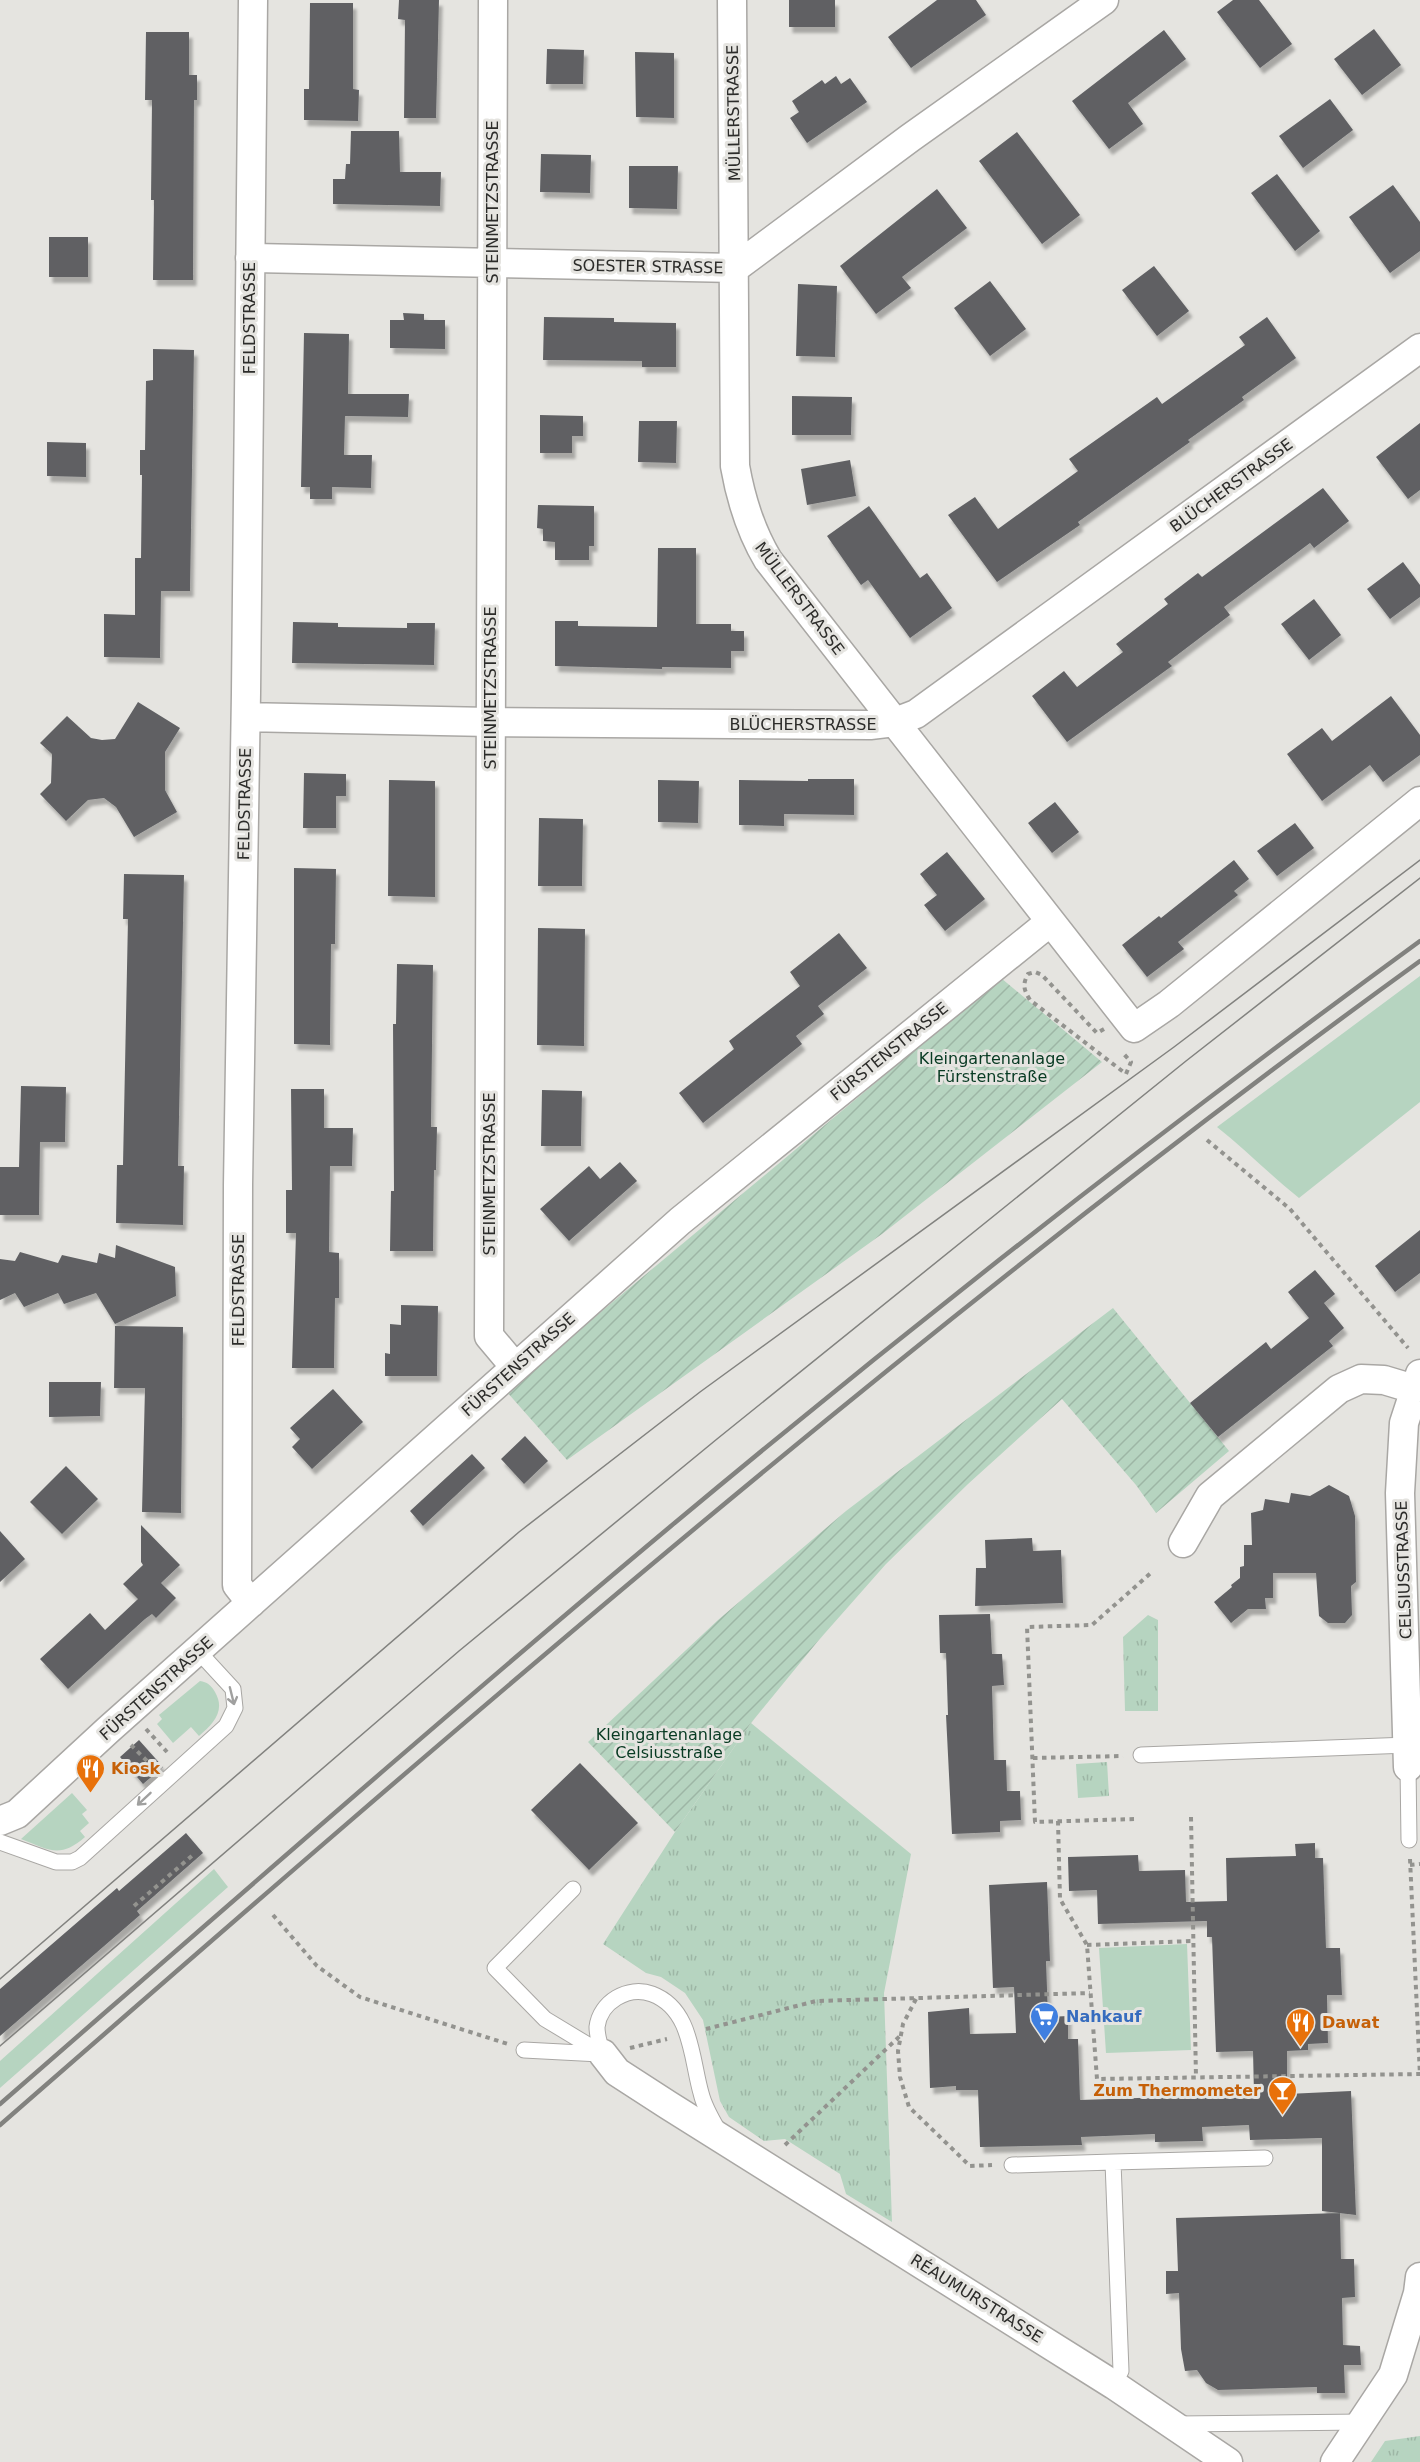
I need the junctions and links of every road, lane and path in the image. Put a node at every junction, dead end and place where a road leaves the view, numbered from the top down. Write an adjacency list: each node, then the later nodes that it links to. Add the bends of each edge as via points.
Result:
1 (253, 0): 5 (street, FELDSTRASSE)
2 (493, 0): 6 (street, STEINMETZSTRASSE)
3 (732, 0): 7 (street, MÜLLERSTRASSE)
4 (1104, 0): 7 (street, SOESTER STRASSE)
5 (250, 258): 6 (street, SOESTER STRASSE); 9 (street, FELDSTRASSE)
6 (492, 263): 7 (street, SOESTER STRASSE); 10 (street, STEINMETZSTRASSE)
7 (735, 268): 11 (street, MÜLLERSTRASSE, via 735,466 754,537)
8 (1420, 348): 11 (street, BLÜCHERSTRASSE, via 916,714)
9 (246, 717): 10 (street, BLÜCHERSTRASSE); 22 (street, FELDSTRASSE, via 238,1185 237,1585)
10 (490, 722): 11 (street, BLÜCHERSTRASSE); 18 (street, STEINMETZSTRASSE, via 489,1336)
11 (895, 722): 13 (street, MÜLLERSTRASSE)
12 (1420, 801): 14 (street, via 1169,1004)
13 (1050, 922): 14 (street, MÜLLERSTRASSE); 18 (street, FÜRSTENSTRASSE, via 680,1221)
14 (1121, 1027): 15 (path, via 1097,1033 1042,975 1028,974 1024,990 1030,1000)
15 (1126, 1074)
16 (1207, 1140): 17 (path, via 1290,1209)
17 (1408, 1348)
18 (515, 1367): 22 (street, FÜRSTENSTRASSE)
19 (1417, 1381): 20 (street, CELSIUSSTRASSE, via 1360,1379 1339,1389 1210,1496); 27 (street, CELSIUSSTRASSE, via 1404,1423 1400,1493)
20 (1183, 1543)
21 (1152, 1572): 28 (path, via 1092,1625 1027,1627)
22 (251, 1603): 23 (street, FÜRSTENSTRASSE)
23 (198, 1651): 30 (lane, one-way to 30, via 232,1689 235,1708 226,1726); 33 (street, FÜRSTENSTRASSE, via 17,1814)
24 (144, 1728): 30 (path)
25 (125, 1743): 29 (path)
26 (1142, 1755): 27 (lane); 28 (path)
27 (1408, 1756): 35 (lane, CELSIUSSTRASSE)
28 (1033, 1758): 34 (path, via 1035,1822)
29 (149, 1763)
30 (180, 1766): 36 (lane, one-way to 36, via 72,1862 56,1862)
31 (1191, 1817): 43 (path)
32 (1134, 1819): 34 (path)
33 (0, 1821)
34 (1058, 1821): 44 (path, via 1060,1899)
35 (1409, 1840): 39 (path)
36 (0, 1842)
37 (194, 1854): 41 (path)
38 (1420, 1864): 39 (path)
39 (1410, 1865): 51 (path)
40 (573, 1889): 50 (lane, via 495,1968 545,2019)
41 (134, 1906)
42 (273, 1914): 49 (path, via 317,1966 360,1997)
43 (1194, 1941): 44 (path); 52 (path)
44 (1087, 1945): 45 (path)
45 (1090, 1993): 46 (path); 52 (path, via 1096,2079)
46 (917, 1998): 47 (path, via 816,2001); 48 (path)
47 (687, 2034): 50 (path); 50 (lane, RÉAUMURSTRASSE, via 682,2020 669,2005 652,1994 628,1992 602,2012 597,2026); 53 (lane, RÉAUMURSTRASSE, via 701,2093)
48 (901, 2034): 54 (path, via 787,2146 757,2144); 57 (path, via 900,2077 909,2107 970,2166)
49 (524, 2050): 50 (lane)
50 (603, 2054): 53 (street, RÉAUMURSTRASSE, via 617,2072)
51 (1420, 2075): 52 (path)
52 (1196, 2078)
53 (723, 2139): 54 (street, RÉAUMURSTRASSE)
54 (749, 2155): 59 (street, RÉAUMURSTRASSE)
55 (1264, 2158): 56 (lane)
56 (1113, 2162): 57 (lane); 59 (lane, via 1121,2371)
57 (1012, 2165)
58 (1420, 2277): 60 (street, via 1419,2292 1393,2375)
59 (1114, 2385): 61 (street, RÉAUMURSTRASSE)
60 (1364, 2422): 61 (lane); 63 (street)
61 (1172, 2424): 62 (street, RÉAUMURSTRASSE)
62 (1228, 2462)
63 (1335, 2462)

